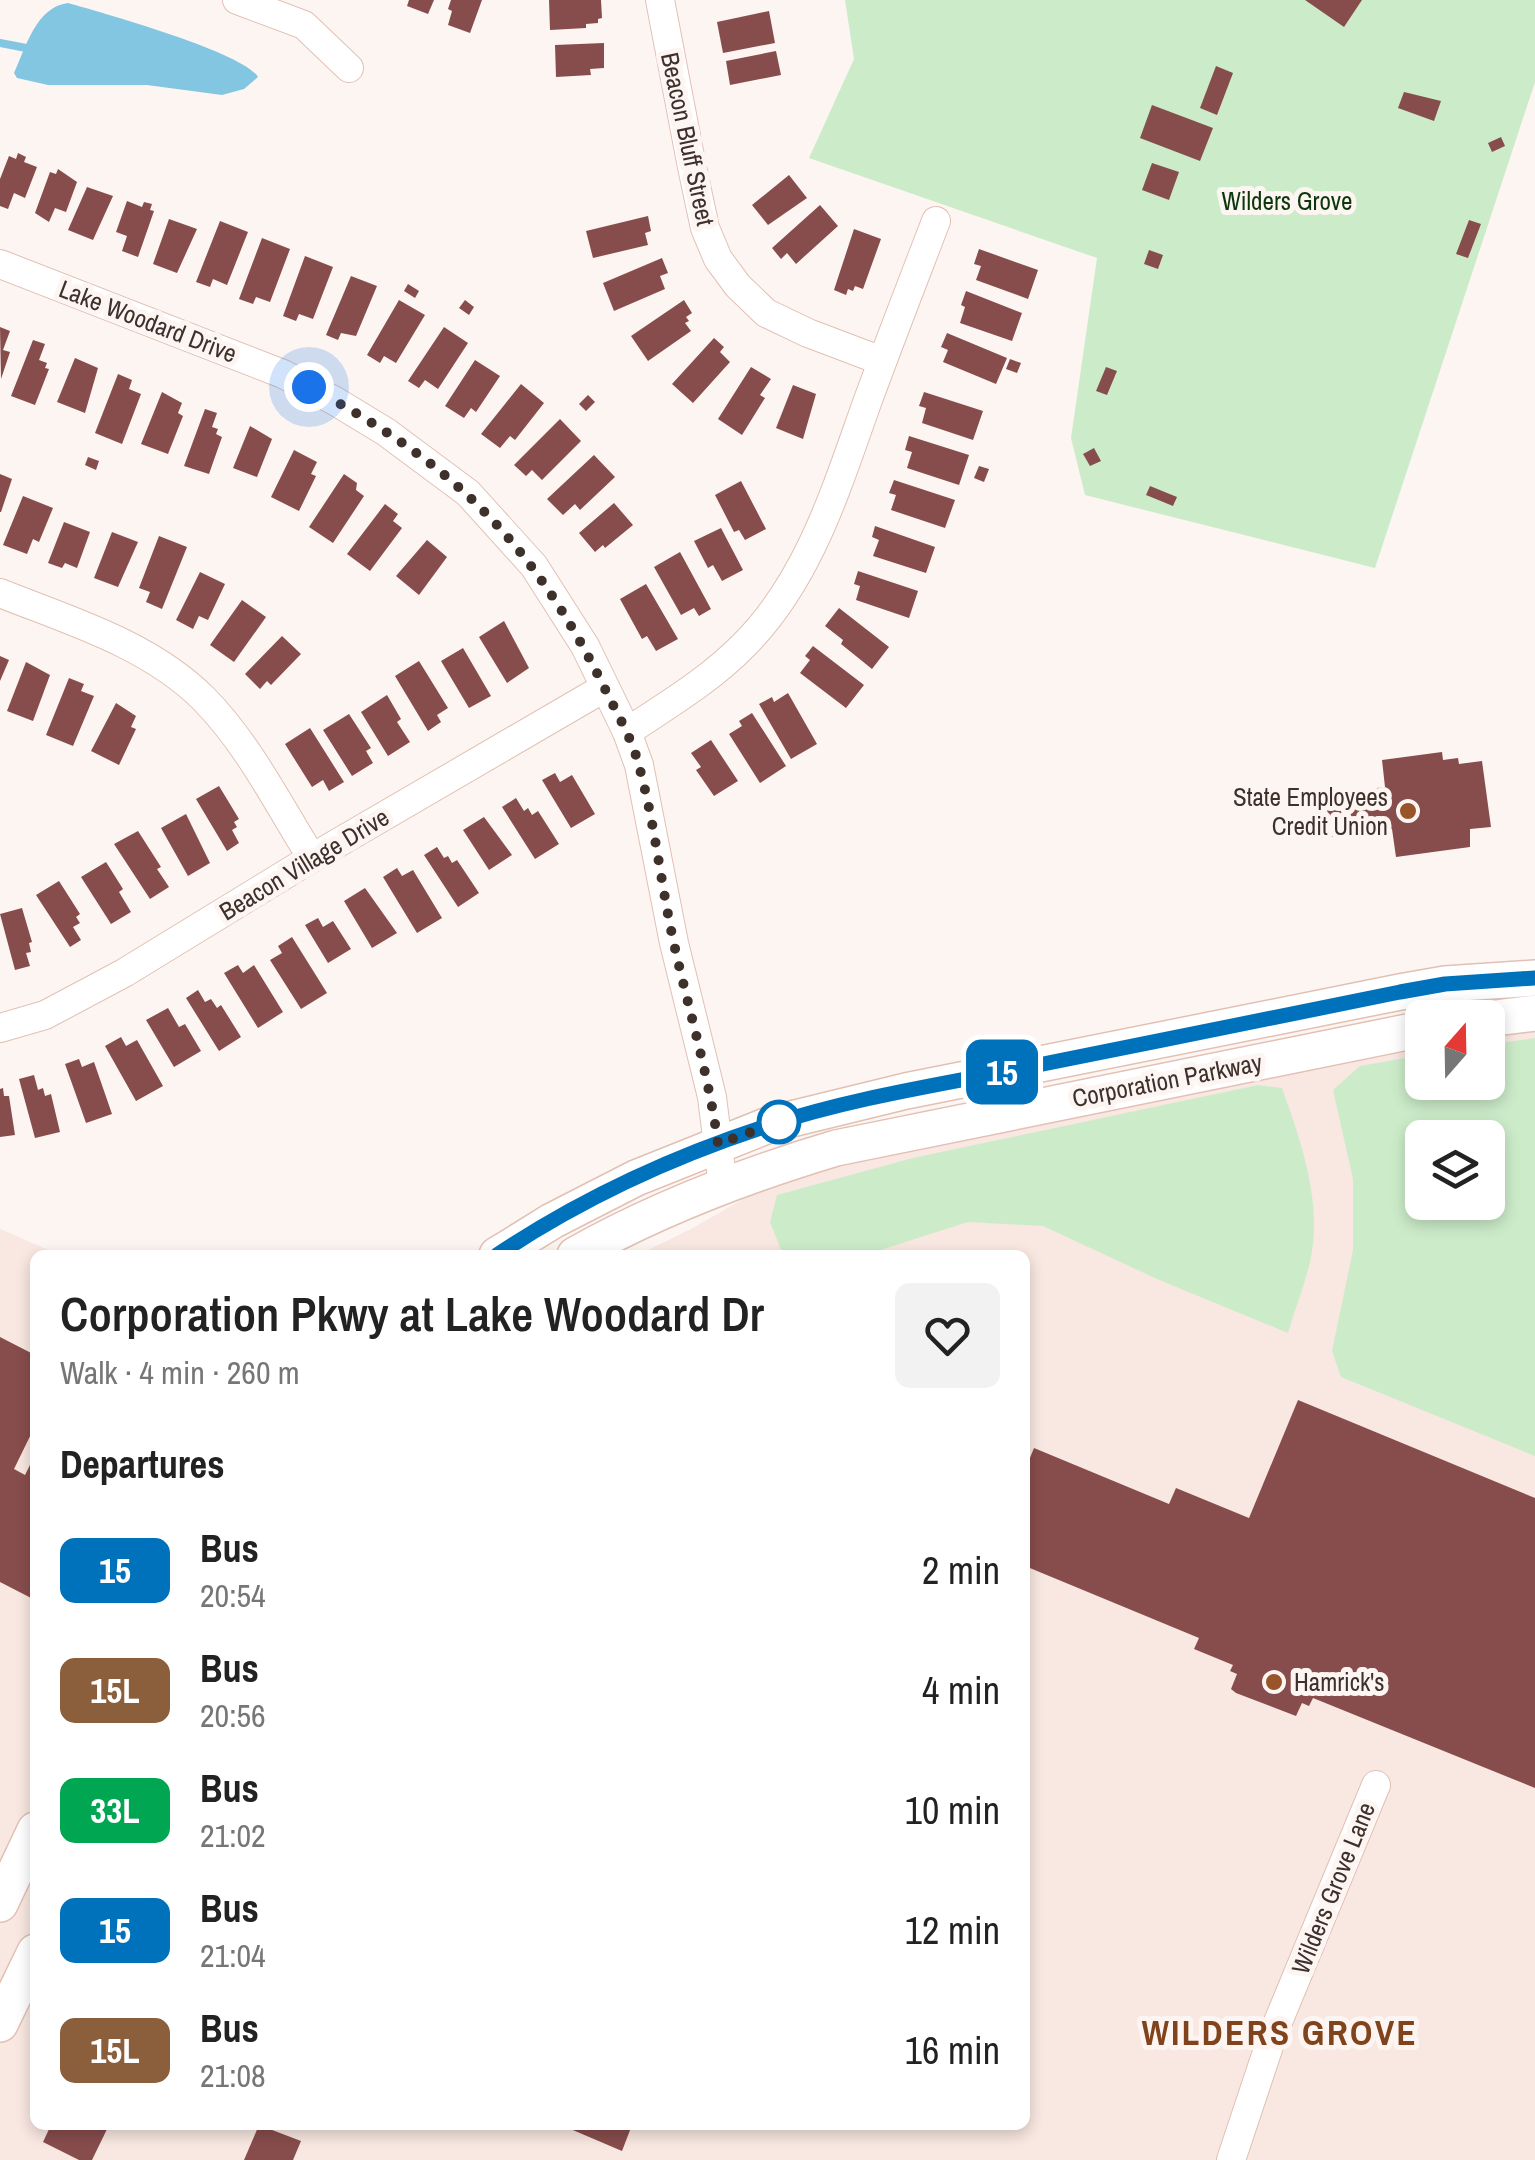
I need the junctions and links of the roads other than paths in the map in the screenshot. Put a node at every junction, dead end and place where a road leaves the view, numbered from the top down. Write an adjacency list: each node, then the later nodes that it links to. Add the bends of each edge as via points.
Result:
1 (237, 0): 3 (street, via 304,25)
2 (660, 0): 6 (street, Beacon Bluff Street, via 692,167 718,259 766,312)
3 (349, 68)
4 (936, 221): 6 (street)
5 (0, 264): 8 (street, Lake Woodard Drive, via 284,374 386,432 468,493 523,553 560,603)
6 (882, 361): 9 (street, via 816,538 780,602 720,668)
7 (0, 593): 10 (street, via 135,649 202,698 236,737)
8 (604, 688): 9 (street, Lake Woodard Drive); 10 (street, Beacon Village Drive)
9 (627, 732): 18 (street, Lake Woodard Drive)
10 (312, 858): 16 (street, Beacon Village Drive, via 124,973 45,1016)
11 (1535, 965): 13 (main road)
12 (1535, 978): 13 (main road, Corporation Parkway)
13 (1445, 984): 18 (main road, Corporation Parkway, via 860,1100)
14 (1535, 1013): 15 (main road)
15 (1505, 1017)
16 (0, 1028)
17 (1405, 1032): 19 (main road, Corporation Parkway, via 836,1148)
18 (718, 1144): 19 (street, Lake Woodard Drive); 20 (main road, Corporation Parkway, via 594,1198)
19 (723, 1186): 21 (main road, Corporation Parkway)
20 (506, 1250)
21 (585, 1250)
22 (1376, 1785): 27 (street, Wilders Grove Lane, via 1272,2034)
23 (30, 1841): 24 (main road)
24 (0, 1904)
25 (30, 1962): 26 (main road)
26 (0, 2024)
27 (1231, 2160)

